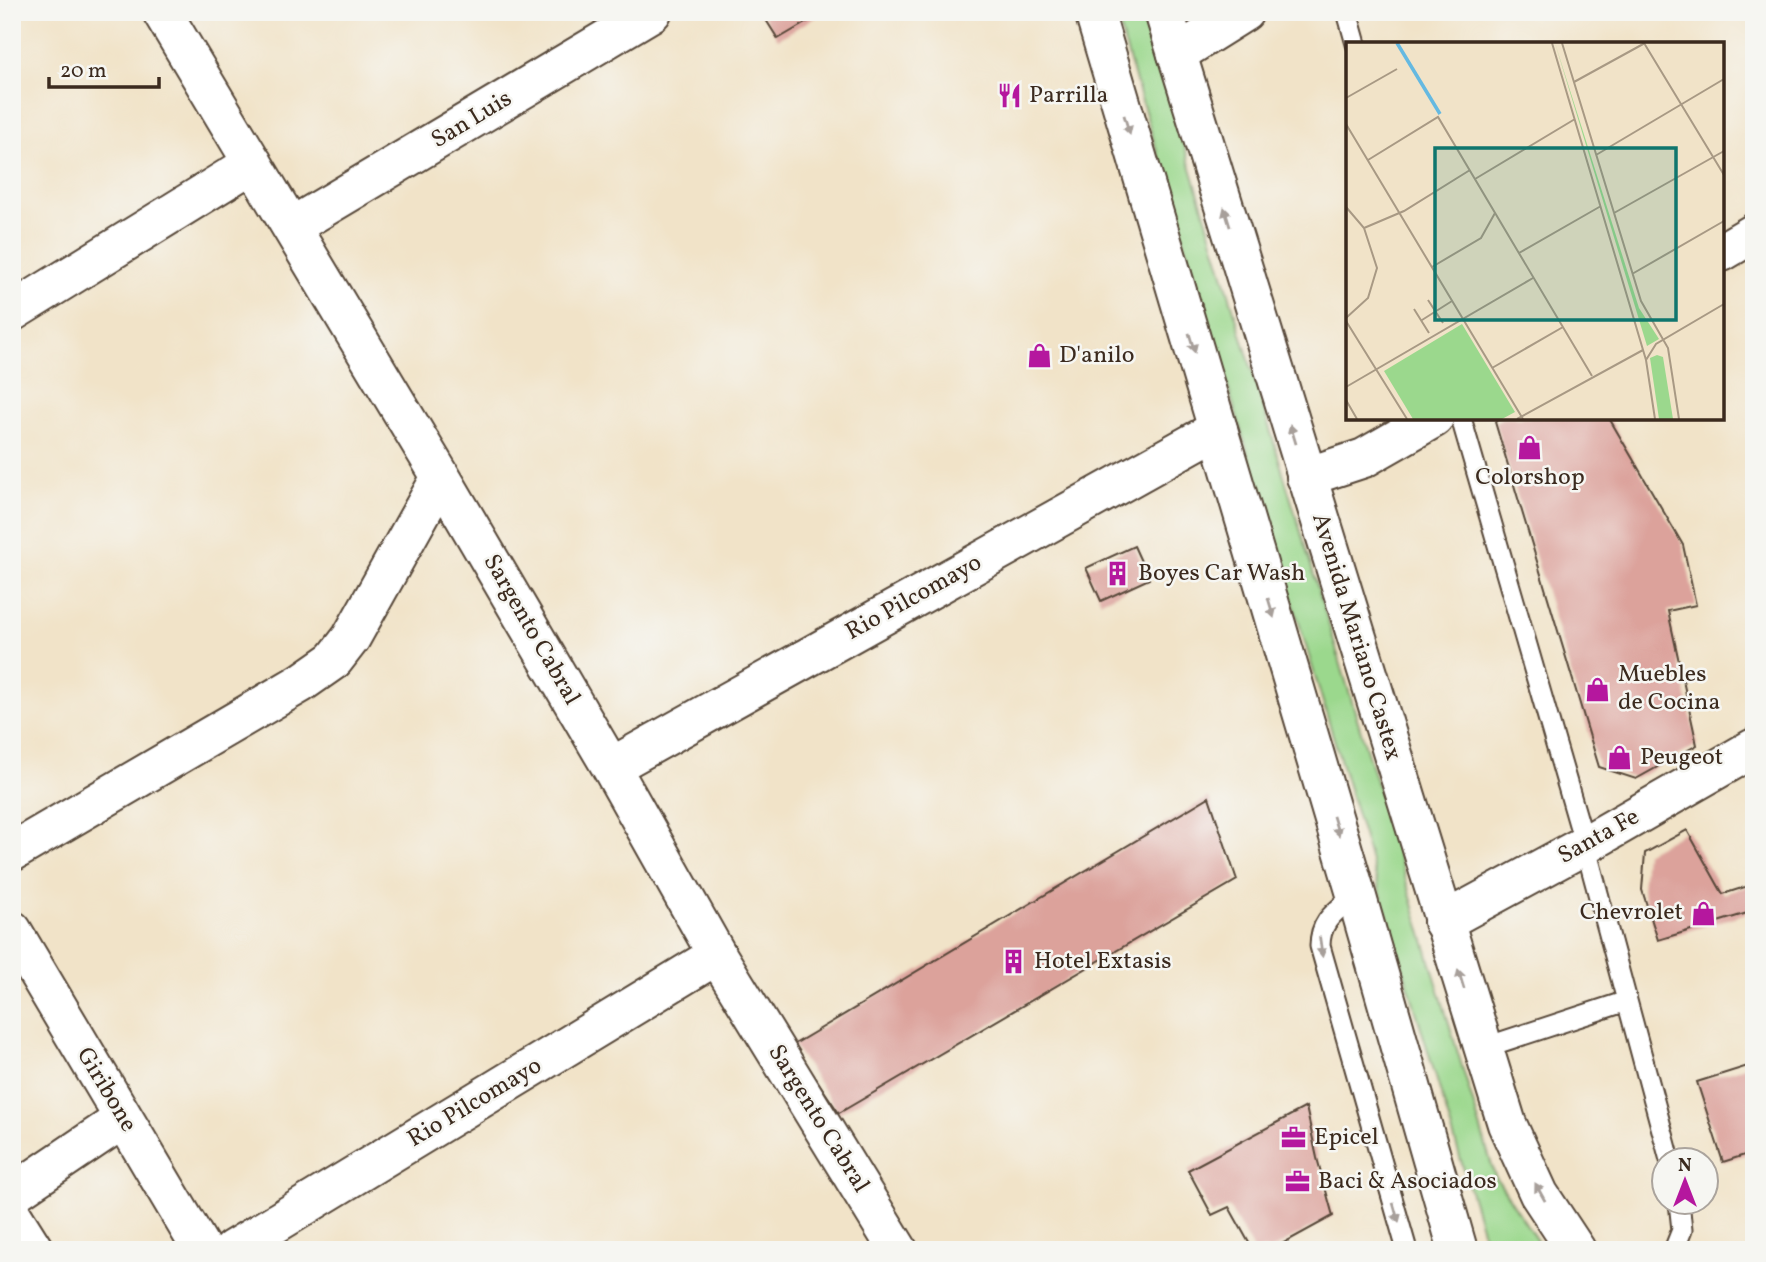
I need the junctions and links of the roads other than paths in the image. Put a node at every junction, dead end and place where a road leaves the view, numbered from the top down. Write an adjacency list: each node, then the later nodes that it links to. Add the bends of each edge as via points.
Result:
1 (162, 12): 9 (main road, Sargento Cabral)
2 (652, 12): 10 (main road, San Luis)
3 (1094, 12): 16 (main road, one-way to 16)
4 (1164, 12): 8 (main road, Avenida Mariano Castex)
5 (1244, 12): 8 (main road)
6 (1347, 12): 7 (lane)
7 (1355, 42)
8 (1177, 54): 18 (main road, Avenida Mariano Castex, one-way to 8)
9 (253, 163): 10 (main road, Sargento Cabral); 13 (main road)
10 (291, 227): 17 (main road, Sargento Cabral)
11 (1754, 233): 12 (main road)
12 (1724, 250)
13 (12, 312)
14 (1430, 420): 18 (main road, via 1364,458)
15 (1462, 420): 21 (lane)
16 (1218, 429): 20 (main road, Rio Pilcomayo); 23 (main road, one-way to 23)
17 (441, 477): 20 (main road, Sargento Cabral); 22 (main road, via 351,638 334,660)
18 (1306, 477): 24 (main road, Avenida Mariano Castex)
19 (1754, 748): 21 (main road, Santa Fe)
20 (611, 767): 26 (main road, Sargento Cabral)
21 (1586, 845): 24 (main road, Santa Fe); 27 (lane)
22 (12, 852)
23 (1356, 894): 38 (lane, one-way to 38, via 1326,921 1320,931 1320,946); 39 (main road)
24 (1443, 922): 28 (main road, Avenida Mariano Castex, one-way to 24)
25 (12, 930): 29 (main road, Giribone)
26 (718, 955): 36 (main road, Rio Pilcomayo); 37 (main road, Sargento Cabral)
27 (1628, 1001): 28 (lane); 30 (lane)
28 (1483, 1048): 40 (main road, Avenida Mariano Castex, one-way to 28, via 1539,1194 1507,1124)
29 (123, 1119): 31 (main road); 35 (main road, Giribone)
30 (1666, 1146)
31 (12, 1194)
32 (12, 1215): 34 (main road)
33 (1680, 1216): 41 (lane, via 1682,1230)
34 (34, 1250)
35 (202, 1250)
36 (232, 1250)
37 (898, 1250)
38 (1406, 1250)
39 (1458, 1250)
40 (1576, 1250)
41 (1674, 1250)

